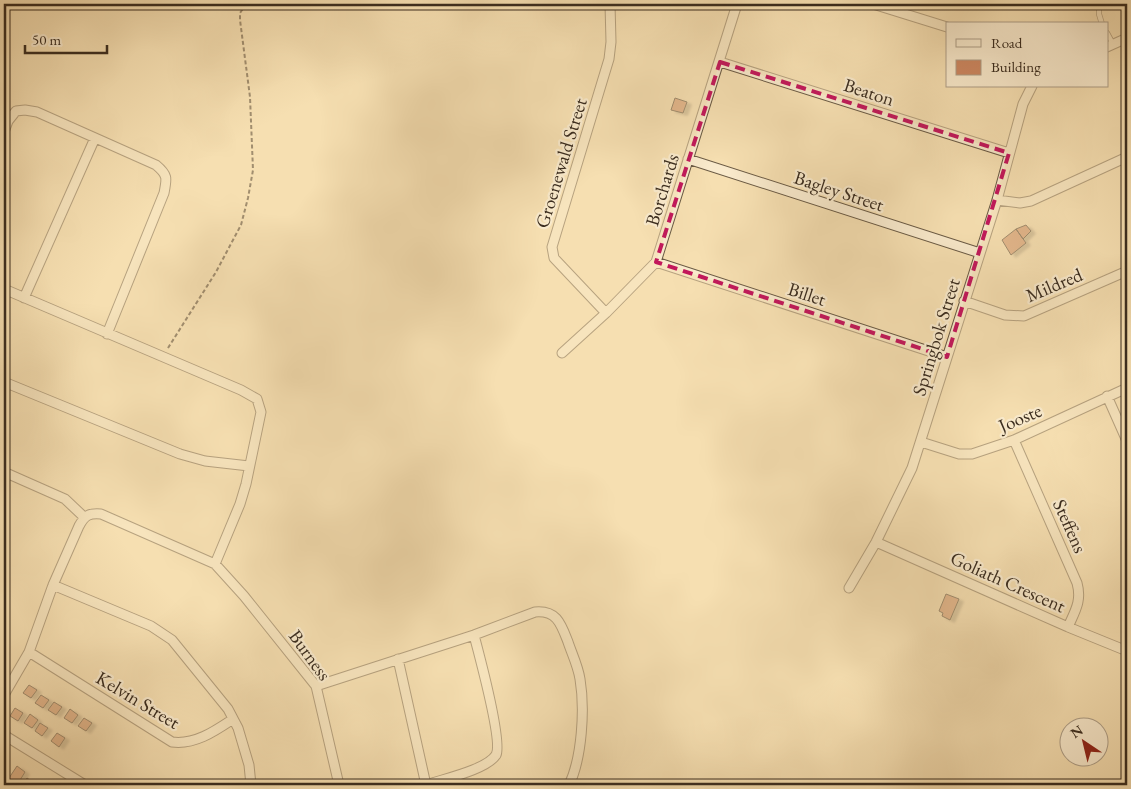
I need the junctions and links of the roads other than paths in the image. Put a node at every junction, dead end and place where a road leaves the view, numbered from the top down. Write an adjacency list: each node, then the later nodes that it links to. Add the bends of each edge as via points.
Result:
1 (610, 4): 23 (street, Groenewald Street, via 609,59 552,247 554,258)
2 (738, 4): 9 (street, Borchards)
3 (874, 4): 6 (street)
4 (1099, 4): 5 (lane)
5 (1101, 22)
6 (946, 27)
7 (1127, 38): 8 (street)
8 (1110, 46)
9 (720, 62): 13 (street, Beaton); 15 (street, Borchards)
10 (1031, 88): 13 (street, Springbok Street)
11 (4, 132): 12 (street, via 16,111 25,110 37,112)
12 (95, 138): 21 (street); 24 (street, via 156,165 167,179)
13 (1009, 153): 16 (street, Springbok Street)
14 (1127, 157): 16 (street, via 1031,201)
15 (688, 159): 17 (street, Bagley Street); 18 (street, Borchards)
16 (996, 200): 17 (street, Springbok Street)
17 (980, 253): 22 (street, Springbok Street)
18 (656, 262): 23 (street, Borchards); 26 (street, Billet)
19 (1127, 270): 22 (street, Mildred, via 1024,316 1005,315)
20 (4, 289): 21 (street)
21 (24, 298): 24 (street)
22 (964, 300): 26 (street, Springbok Street)
23 (606, 313): 25 (street, Borchards)
24 (107, 334): 33 (street, via 246,392 257,400 262,412)
25 (562, 353)
26 (947, 357): 32 (street, Springbok Street)
27 (4, 382): 33 (street, via 180,454 205,461)
28 (1127, 388): 29 (street, Jooste)
29 (1107, 396): 30 (street, Jooste); 31 (street)
30 (1014, 440): 32 (street, Jooste, via 972,454 959,454); 40 (street, Steffens, via 1077,583 1078,605)
31 (1127, 441)
32 (921, 442): 36 (street, Springbok Street)
33 (249, 466): 37 (street, via 240,504)
34 (4, 472): 35 (street, via 65,499)
35 (86, 516): 37 (street, Burness, via 101,514); 38 (street)
36 (876, 542): 39 (street, Springbok Street); 40 (street, Goliath Crescent)
37 (215, 564): 45 (street, Burness)
38 (53, 585): 43 (street); 47 (street, via 164,633 220,698)
39 (850, 588)
40 (1068, 627): 42 (street, Goliath Crescent)
41 (474, 635): 44 (street); 52 (street, via 498,748 492,758 479,767); 53 (street, via 535,612 550,614 559,621 580,679 581,722 576,770)
42 (1127, 651)
43 (29, 652): 46 (street); 47 (street, Kelvin Street, via 172,742 194,740)
44 (398, 659): 45 (street); 52 (street)
45 (316, 686): 51 (street, Burness)
46 (4, 695)
47 (233, 719): 50 (street, via 249,765)
48 (4, 735): 49 (street)
49 (84, 785)
50 (251, 785)
51 (339, 785)
52 (426, 785)
53 (569, 785)

